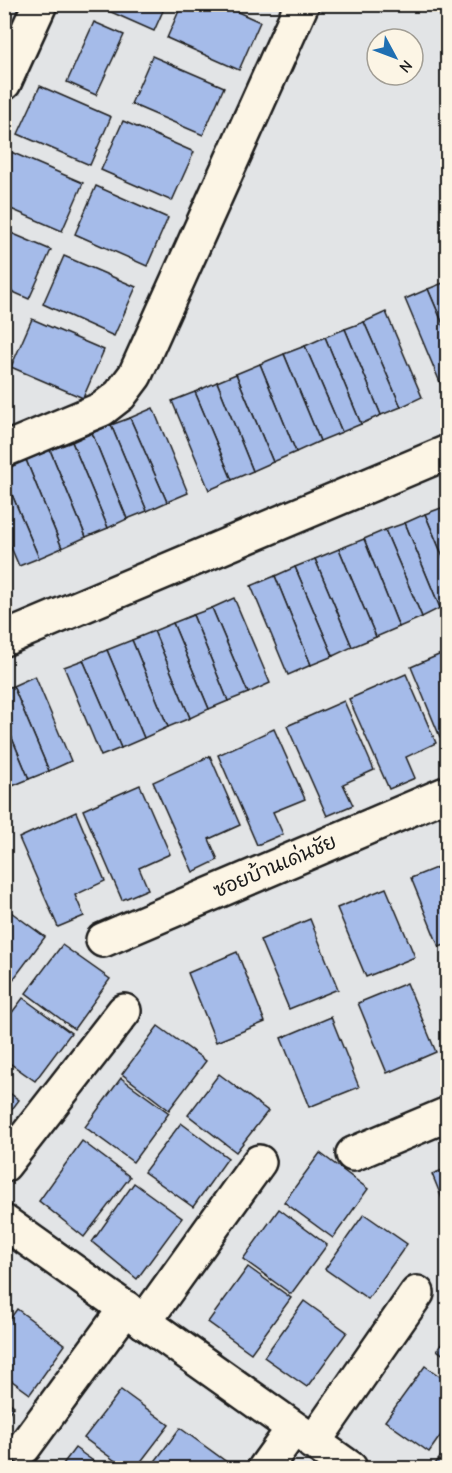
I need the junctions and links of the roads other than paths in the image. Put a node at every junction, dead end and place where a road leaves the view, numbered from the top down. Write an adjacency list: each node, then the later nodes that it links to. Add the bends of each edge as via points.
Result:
1 (40, 4): 3 (street)
2 (302, 4): 4 (street, via 135,375 120,395 102,409)
3 (4, 83)
4 (4, 450)
5 (447, 452): 6 (street)
6 (4, 639)
7 (447, 793): 8 (street, ซอยบ้านเด่นชัย)
8 (103, 939)
9 (124, 1011): 13 (street)
10 (447, 1114): 11 (street)
11 (353, 1154)
12 (259, 1162): 16 (street)
13 (4, 1165)
14 (4, 1222): 16 (street)
15 (417, 1293): 17 (street)
16 (135, 1315): 17 (street); 18 (street)
17 (303, 1436): 19 (street); 20 (street)
18 (24, 1447)
19 (265, 1468)
20 (350, 1468)

